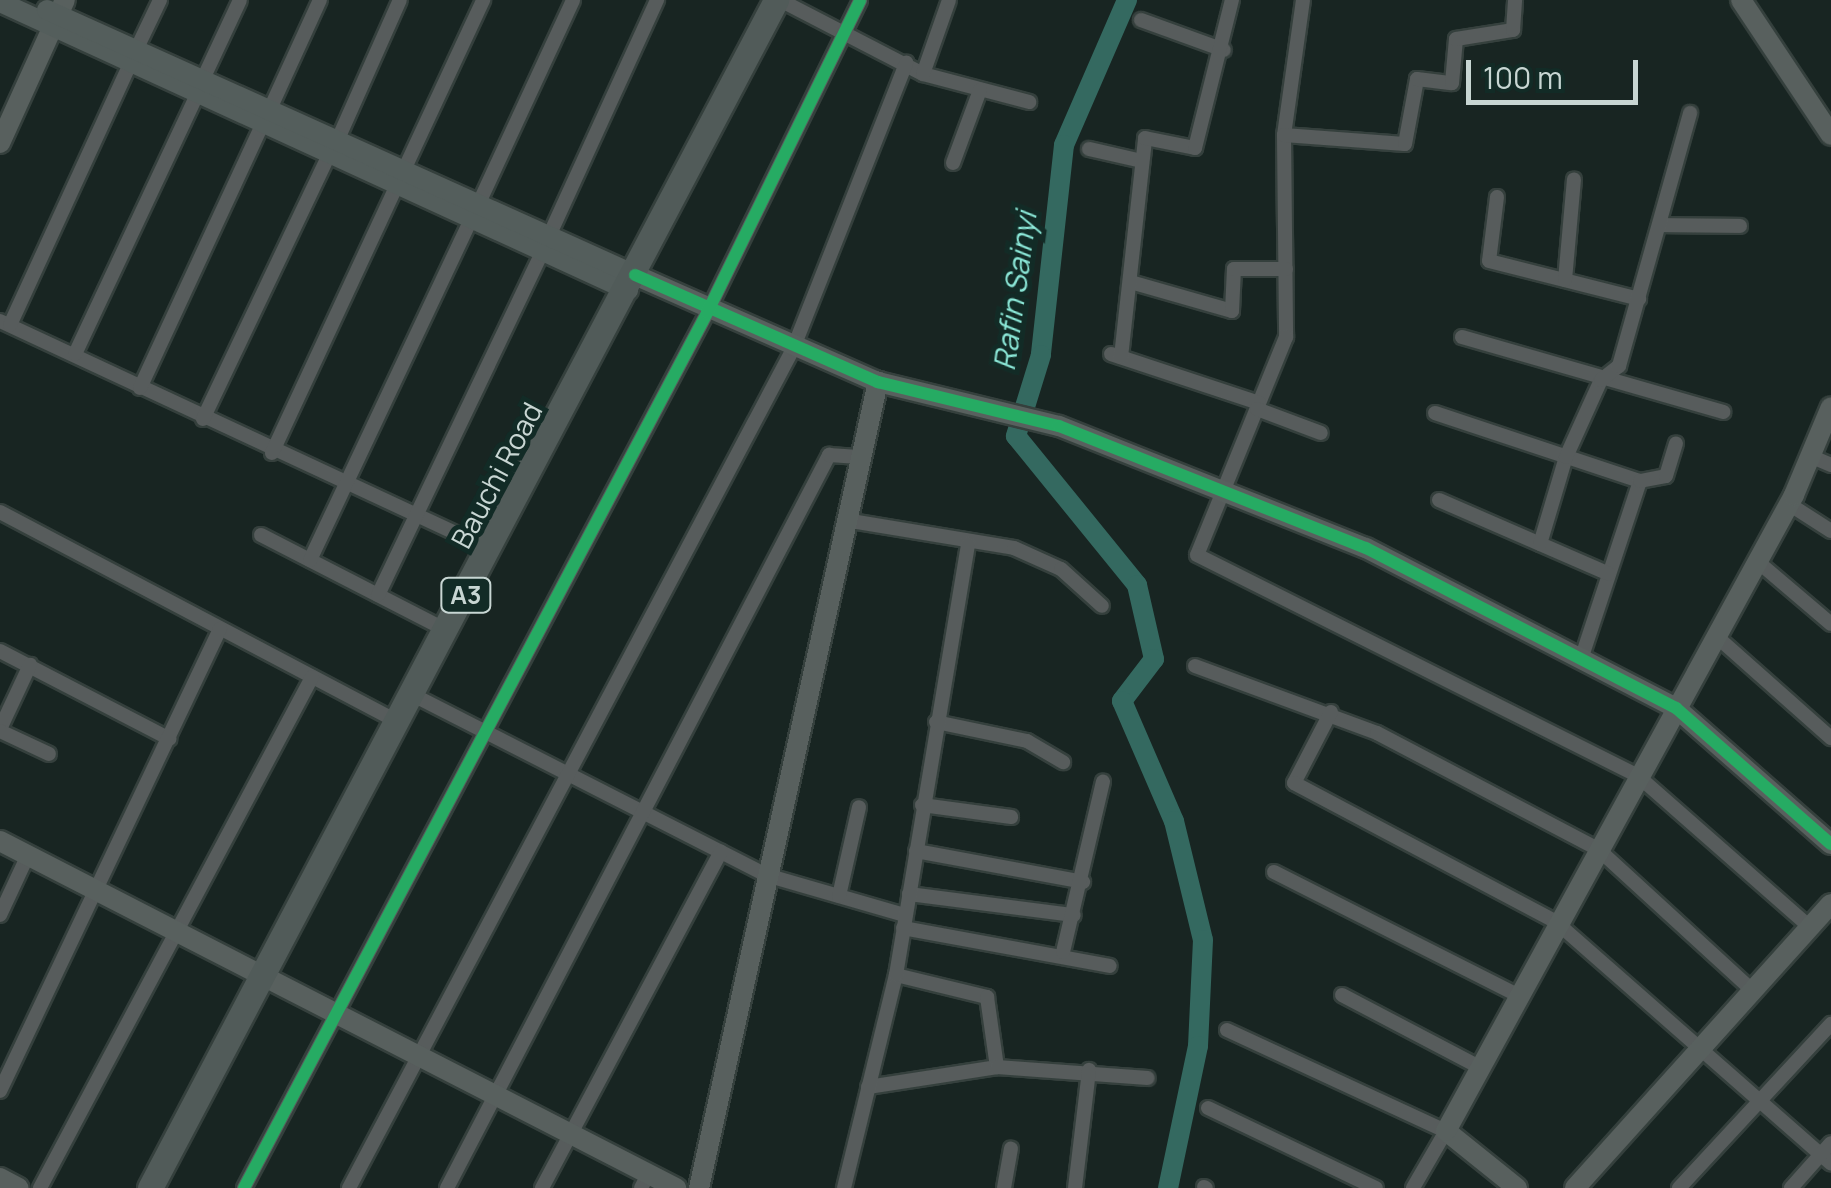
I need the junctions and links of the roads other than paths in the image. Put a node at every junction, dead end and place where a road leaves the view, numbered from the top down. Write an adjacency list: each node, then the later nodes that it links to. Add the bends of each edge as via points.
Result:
1 (27, 0): 18 (main road)
2 (160, 0): 22 (street)
3 (240, 0): 25 (street)
4 (320, 0): 30 (street)
5 (400, 0): 34 (street)
6 (483, 0): 39 (street)
7 (574, 0): 41 (street)
8 (656, 0): 44 (street)
9 (764, 0): 47 (highway, Bauchi Road / A3)
10 (778, 0): 20 (street); 47 (highway, Bauchi Road / A3)
11 (860, 0): 20 (street)
12 (949, 0): 24 (street)
13 (1232, 0): 21 (street)
14 (1303, 0): 31 (street)
15 (1515, 0): 31 (street, via 1513,30 1456,39 1452,82 1417,79 1405,144)
16 (1741, 0): 32 (street)
17 (0, 2): 18 (main road)
18 (53, 12): 22 (main road); 28 (street); 33 (street)
19 (1141, 20): 21 (street)
20 (844, 33): 23 (street); 50 (street)
21 (1224, 50): 36 (street, via 1193,151 1149,136)
22 (133, 56): 25 (main road); 51 (street)
23 (906, 63): 24 (street); 53 (street)
24 (923, 74): 26 (street)
25 (200, 87): 30 (main road); 54 (street)
26 (980, 90): 27 (street); 37 (street)
27 (1028, 102)
28 (0, 110)
29 (1690, 112): 42 (street)
30 (266, 116): 34 (main road); 57 (street)
31 (1284, 135): 45 (street)
32 (1831, 135)
33 (0, 143)
34 (334, 147): 39 (main road); 62 (street)
35 (1089, 149): 36 (street)
36 (1142, 162): 48 (street, via 1128,262)
37 (953, 163)
38 (1574, 178): 46 (street)
39 (402, 179): 41 (main road); 65 (street)
40 (1498, 197): 46 (street, via 1489,262)
41 (474, 213): 44 (main road); 72 (street)
42 (1661, 225): 43 (street); 49 (street)
43 (1740, 226)
44 (545, 244): 47 (main road); 76 (street)
45 (1286, 270): 48 (street, via 1234,269 1232,311); 58 (street, via 1286,337)
46 (1565, 280): 49 (street)
47 (630, 281): 50 (street); 80 (highway, Bauchi Road / A3); 97 (highway, Bauchi Road / A3)
48 (1134, 283): 58 (street, via 1116,355)
49 (1639, 299): 55 (street, via 1619,366)
50 (707, 312): 53 (street); 103 (street)
51 (5, 323): 54 (street)
52 (1462, 337): 55 (street)
53 (793, 348): 56 (street); 108 (street)
54 (75, 354): 57 (street)
55 (1601, 380): 60 (street); 68 (street)
56 (878, 382): 67 (street); 71 (street, via 1058,426)
57 (140, 388): 62 (street)
58 (1258, 406): 63 (street); 71 (street)
59 (1831, 407): 66 (street)
60 (1723, 412)
61 (1435, 414): 68 (street)
62 (203, 420): 65 (street)
63 (1321, 433)
64 (1676, 444): 70 (street, via 1666,476)
65 (272, 453): 72 (street)
66 (1810, 456): 69 (street); 74 (street)
67 (859, 457): 77 (street); 113 (street, via 829,455)
68 (1566, 457): 70 (street); 82 (street)
69 (1831, 465)
70 (1640, 481): 85 (street)
71 (1222, 484): 93 (street); 109 (street, via 1197,555)
72 (344, 488): 76 (street); 83 (street)
73 (1438, 500): 82 (street)
74 (1789, 504): 78 (street); 84 (street)
75 (0, 512): 90 (street)
76 (414, 520): 80 (street); 86 (street)
77 (845, 520): 81 (street); 122 (street)
78 (1831, 531)
79 (261, 535): 83 (street)
80 (479, 544): 89 (highway, Bauchi Road / A3)
81 (968, 544): 87 (street, via 1034,556); 101 (street)
82 (1540, 544): 85 (street)
83 (310, 560): 86 (street)
84 (1758, 561): 88 (street); 91 (street)
85 (1609, 574): 93 (street)
86 (378, 595): 89 (street)
87 (1102, 606)
88 (1831, 624)
89 (436, 625): 100 (highway, Bauchi Road / A3)
90 (220, 628): 96 (street); 105 (street)
91 (1716, 636): 98 (street); 104 (street)
92 (0, 651): 94 (street)
93 (1581, 659): 98 (street)
94 (30, 665): 102 (street); 105 (street)
95 (1195, 666): 99 (street)
96 (312, 676): 100 (street); 133 (street)
97 (413, 695): 103 (street); 137 (highway, Bauchi Road / A3)
98 (1676, 708): 109 (street); 116 (street)
99 (1331, 712): 117 (street); 131 (street, via 1294,783)
100 (388, 717): 137 (highway, Bauchi Road / A3)
101 (936, 722): 107 (street, via 1027,740); 111 (street)
102 (0, 730): 106 (street)
103 (488, 730): 108 (street); 141 (street)
104 (1831, 738)
105 (170, 739): 124 (street)
106 (49, 754)
107 (1063, 762)
108 (566, 774): 113 (street); 145 (street)
109 (1638, 776): 117 (street); 132 (street)
110 (1102, 782): 123 (street)
111 (922, 805): 114 (street); 118 (street)
112 (859, 807): 126 (street)
113 (643, 813): 119 (street); 152 (street)
114 (1011, 817)
115 (0, 841): 120 (street)
116 (1831, 844)
117 (1598, 848): 131 (street); 138 (street)
118 (916, 850): 123 (street); 125 (street)
119 (722, 852): 122 (street); 156 (street)
120 (28, 855): 124 (street); 128 (street)
121 (1274, 872): 139 (street)
122 (766, 874): 126 (street); 171 (street)
123 (1084, 882): 129 (street)
124 (100, 891): 133 (street); 151 (street)
125 (909, 894): 129 (street); 130 (street)
126 (839, 896): 130 (street)
127 (1831, 904): 132 (street)
128 (0, 915)
129 (1074, 915): 134 (street)
130 (904, 922): 134 (street); 136 (street)
131 (1556, 922): 139 (street); 144 (street)
132 (1810, 927): 138 (street)
133 (180, 933): 137 (street); 163 (street)
134 (1063, 952): 135 (street)
135 (1110, 966)
136 (896, 975): 146 (street, via 987,997); 150 (street)
137 (257, 976): 141 (street); 164 (highway, Bauchi Road / A3); 165 (highway, Bauchi Road / A3)
138 (1752, 991): 144 (street)
139 (1516, 994): 147 (street)
140 (1342, 995): 147 (street)
141 (335, 1018): 145 (street); 166 (street)
142 (1831, 1024): 153 (street)
143 (1228, 1030): 155 (street)
144 (1698, 1052): 153 (street); 178 (street)
145 (419, 1058): 152 (street); 167 (street)
146 (997, 1066): 148 (street); 150 (street)
147 (1479, 1067): 155 (street)
148 (1089, 1070): 149 (street); 174 (street)
149 (1148, 1078)
150 (868, 1087): 172 (street)
151 (0, 1091)
152 (494, 1098): 156 (street); 168 (street)
153 (1759, 1104): 159 (street); 179 (street)
154 (1208, 1108): 175 (street)
155 (1446, 1131): 176 (street); 177 (street)
156 (568, 1136): 161 (street); 169 (street)
157 (1831, 1143): 159 (street)
158 (1011, 1150): 173 (street)
159 (1825, 1159): 180 (street)
160 (0, 1178): 162 (street)
161 (645, 1181): 170 (street)
162 (19, 1188)
163 (40, 1188)
164 (139, 1188)
165 (150, 1188)
166 (244, 1188)
167 (349, 1188)
168 (446, 1188)
169 (542, 1188)
170 (676, 1188)
171 (699, 1188)
172 (844, 1188)
173 (1004, 1188)
174 (1075, 1188)
175 (1376, 1188)
176 (1413, 1188)
177 (1517, 1188)
178 (1575, 1188)
179 (1679, 1188)
180 (1791, 1188)

